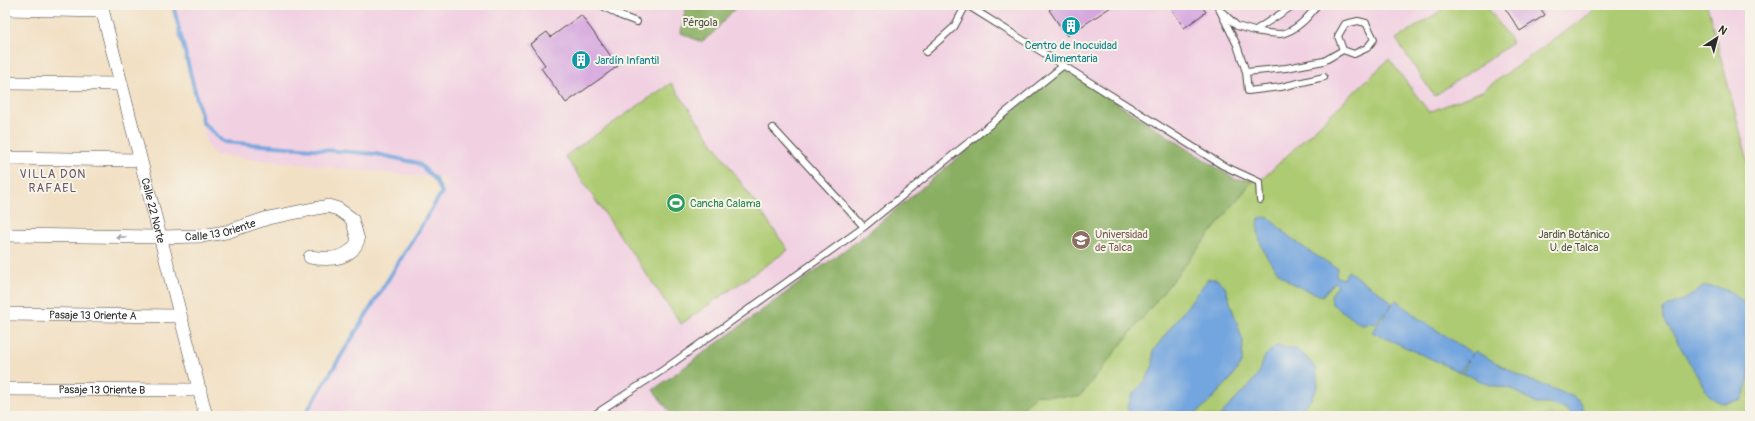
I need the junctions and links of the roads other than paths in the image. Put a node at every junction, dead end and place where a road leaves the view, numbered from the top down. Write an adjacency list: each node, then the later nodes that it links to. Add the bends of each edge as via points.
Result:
1 (601, 5): 8 (lane)
2 (966, 5): 11 (lane, via 954,27); 12 (lane)
3 (1294, 5): 9 (lane)
4 (1317, 5): 9 (lane, via 1309,17 1288,31 1280,34)
5 (1217, 7): 9 (lane, via 1237,26); 13 (lane, via 1237,45)
6 (102, 8): 7 (street); 16 (street, Calle 22 Norte)
7 (5, 9)
8 (637, 22)
9 (1254, 31)
10 (1343, 50): 10 (lane, via 1354,54 1367,48 1374,39 1366,23 1358,20 1344,24 1338,36); 13 (lane, via 1324,61)
11 (926, 52)
12 (1064, 65): 20 (lane, via 1222,164 1259,182); 21 (lane)
13 (1246, 72): 14 (lane, via 1248,91 1281,87)
14 (1324, 77)
15 (5, 83): 16 (street)
16 (121, 84): 19 (street, Calle 22 Norte)
17 (773, 128): 21 (lane)
18 (5, 158): 19 (street)
19 (140, 160): 23 (street, Calle 22 Norte)
20 (1260, 200)
21 (864, 227): 30 (lane, via 663,370)
22 (5, 234): 23 (street, Calle 13 Oriente, one-way to 22)
23 (160, 237): 24 (street, Calle 13 Oriente, via 201,236 226,232 268,218 328,206 338,209 352,219 358,240 353,249 342,256 325,259); 26 (street, Calle 22 Norte)
24 (310, 257)
25 (5, 314): 26 (street, Pasaje 13 Oriente A)
26 (180, 316): 28 (street, Calle 22 Norte)
27 (5, 389): 28 (street, Pasaje 13 Oriente B)
28 (200, 390): 29 (street, Calle 22 Norte)
29 (206, 416)
30 (592, 416)

